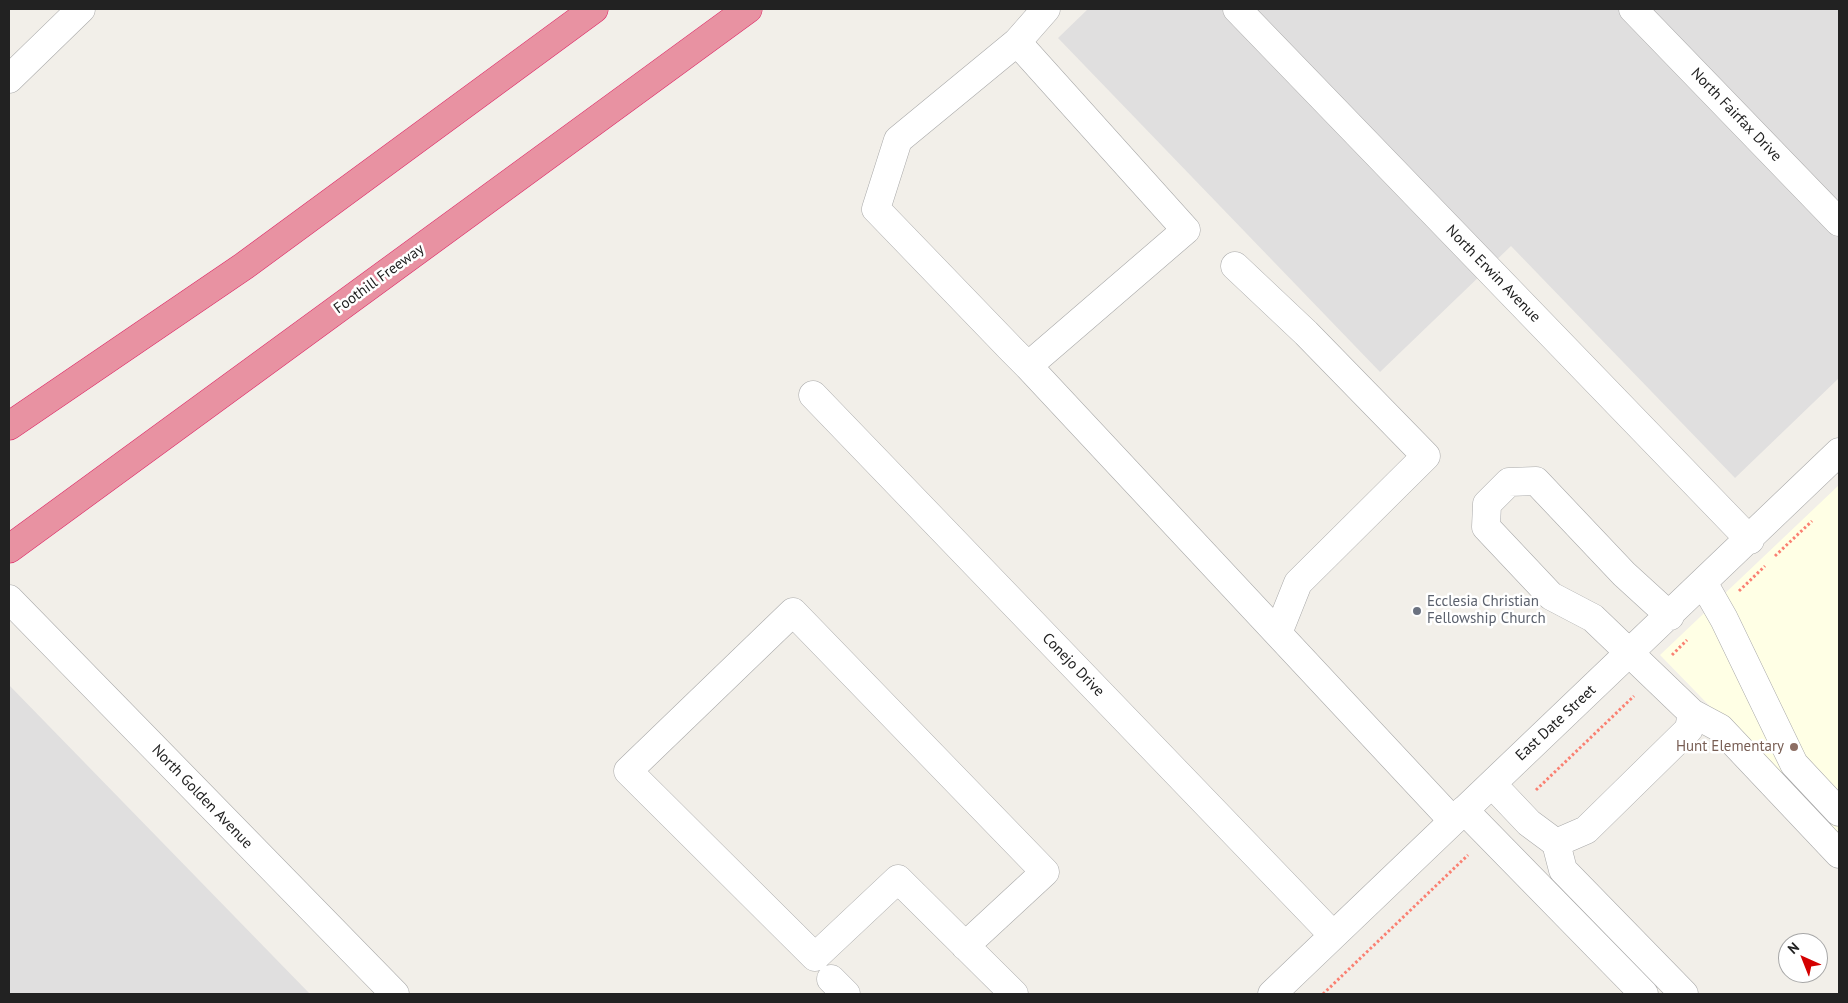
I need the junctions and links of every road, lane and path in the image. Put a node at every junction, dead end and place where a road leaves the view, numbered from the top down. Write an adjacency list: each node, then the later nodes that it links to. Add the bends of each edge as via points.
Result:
1 (81, 9): 8 (street)
2 (594, 9): 13 (highway, via 244,266)
3 (748, 9): 17 (highway, Foothill Freeway)
4 (1046, 9): 7 (street)
5 (1237, 9): 16 (street, North Erwin Avenue)
6 (1633, 9): 9 (street, North Fairfax Drive)
7 (1017, 42): 11 (street, via 898,140 876,209); 11 (street, via 1186,230)
8 (9, 79)
9 (1839, 222)
10 (1235, 266): 22 (street, via 1306,333 1426,456 1298,583)
11 (1028, 366): 22 (street)
12 (813, 394): 33 (street, Conejo Drive)
13 (9, 426)
14 (1839, 452): 16 (street, East Date Street)
15 (1818, 515): 20 (path)
16 (1750, 540): 18 (street, East Date Street)
17 (9, 549)
18 (1704, 584): 20 (street); 21 (street, East Date Street)
19 (9, 599): 35 (street, North Golden Avenue)
20 (1719, 610): 24 (path); 28 (street, via 1794,764)
21 (1670, 616): 23 (street, East Date Street); 23 (street, via 1624,574 1536,481 1509,482 1486,504 1486,527 1551,596 1593,618)
22 (1278, 634): 29 (street)
23 (1629, 654): 24 (street); 26 (street, East Date Street)
24 (1652, 675): 25 (street); 27 (path, via 1645,686)
25 (1692, 713): 31 (street, via 1689,729 1586,830); 32 (street, via 1720,728)
26 (1492, 784): 27 (street); 29 (street, East Date Street)
27 (1516, 810): 31 (street, via 1529,824)
28 (1839, 812)
29 (1459, 816): 30 (street); 33 (street, East Date Street)
30 (1497, 843): 38 (path); 39 (street)
31 (1556, 843): 40 (street, via 1563,870)
32 (1839, 854)
33 (1333, 935): 37 (street, East Date Street)
34 (965, 946): 34 (street, via 898,879 815,957 628,771 793,612 1045,872); 36 (street)
35 (395, 994)
36 (1014, 994)
37 (1272, 994)
38 (1323, 994)
39 (1644, 994)
40 (1684, 994)

